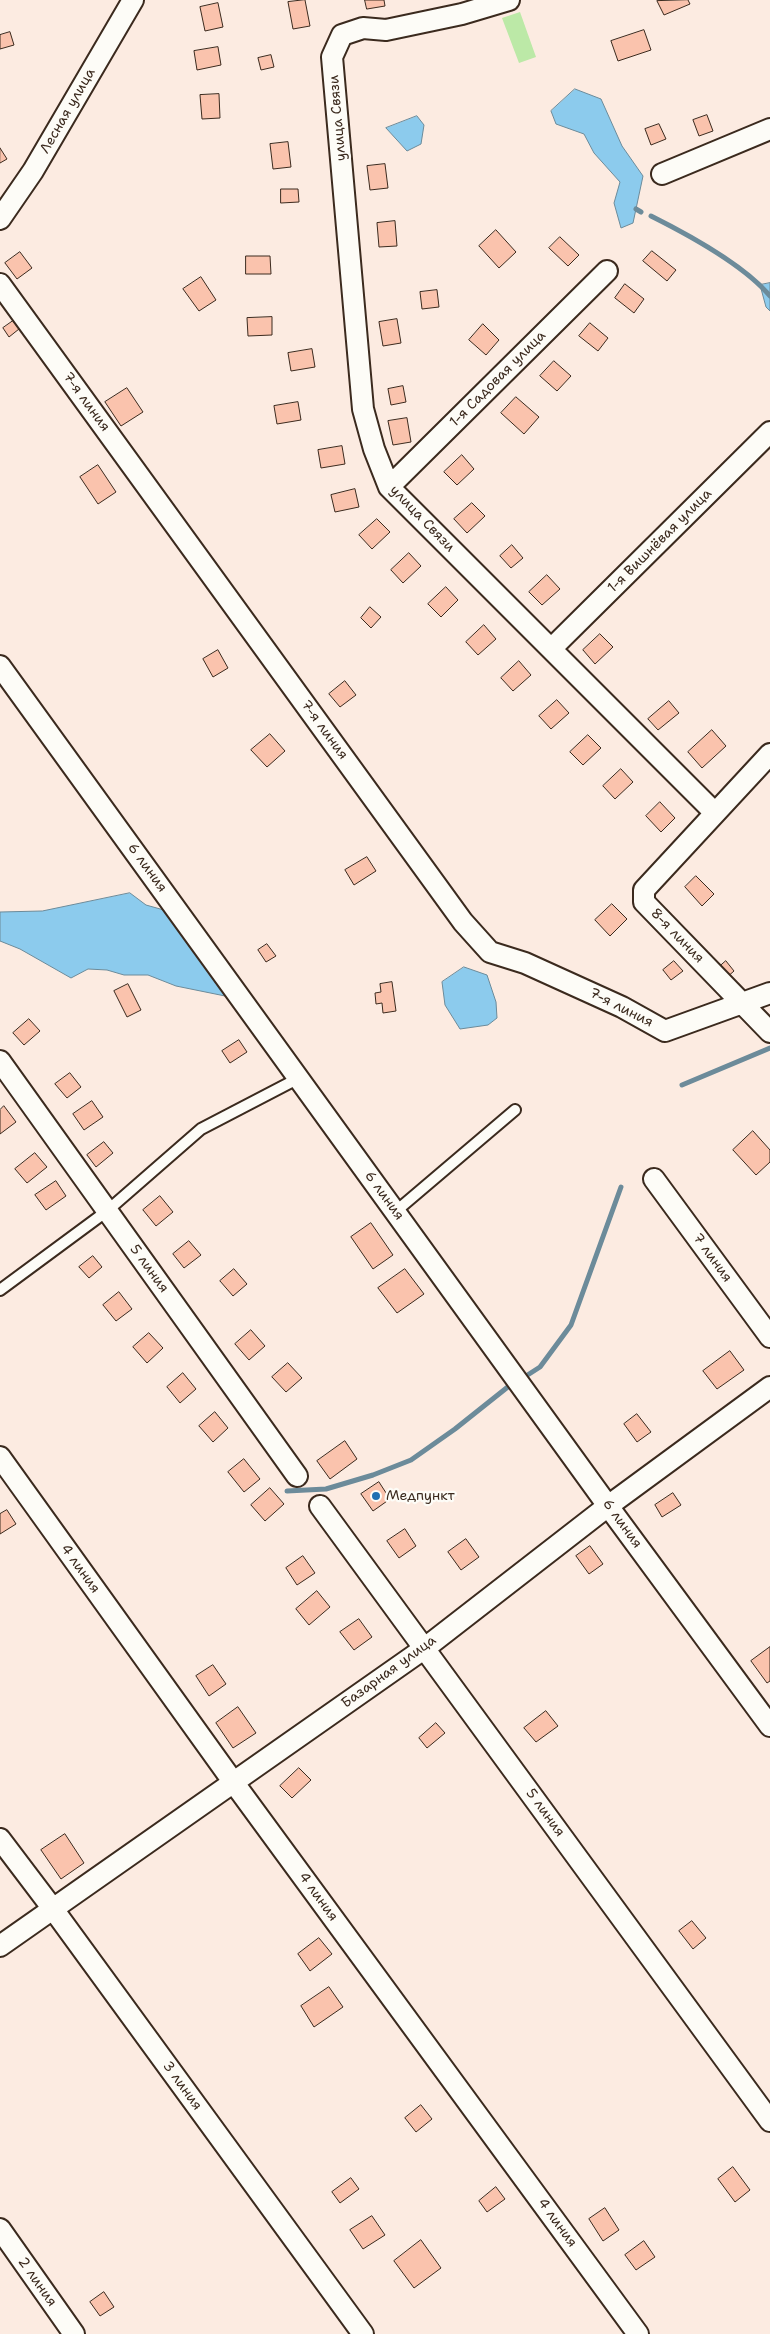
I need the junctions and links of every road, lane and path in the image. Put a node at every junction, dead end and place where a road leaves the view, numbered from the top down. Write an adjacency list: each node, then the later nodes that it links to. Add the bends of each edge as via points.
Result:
1 (133, 0): 5 (street, Лесная улица, via 33,171)
2 (509, 0): 9 (street, улица Связи, via 386,30 363,28 342,35 332,56 363,409)
3 (770, 129): 4 (street)
4 (662, 174)
5 (0, 219)
6 (607, 270): 9 (street, 1-я Садовая улица)
7 (0, 284): 15 (street, 7-я линия, via 464,922 490,952 525,962 622,1007 665,1031)
8 (770, 432): 10 (street, 1-я Вишнёвая улица)
9 (389, 487): 10 (street, улица Связи)
10 (551, 649): 13 (street, улица Связи)
11 (0, 666): 18 (street, 6 линия)
12 (770, 754): 13 (street, 8-я линия)
13 (714, 812): 15 (street, 8-я линия, via 644,890 644,902)
14 (770, 993): 15 (street, 7-я линия)
15 (741, 1004): 16 (street, 8-я линия)
16 (770, 1032)
17 (0, 1061): 21 (street, 5 линия)
18 (299, 1078): 21 (lane, via 201,1129); 22 (street, 6 линия)
19 (515, 1110): 22 (lane)
20 (654, 1179): 24 (street, 7 линия)
21 (107, 1211): 23 (lane); 27 (street, 5 линия)
22 (395, 1212): 29 (street, 6 линия)
23 (0, 1290)
24 (770, 1337)
25 (770, 1387): 29 (street, Базарная улица)
26 (0, 1458): 32 (street, 4 линия)
27 (297, 1476)
28 (320, 1506): 30 (street, 5 линия)
29 (608, 1506): 30 (street, Базарная улица); 31 (street, 6 линия)
30 (425, 1648): 32 (street, Базарная улица); 36 (street, 5 линия)
31 (770, 1726)
32 (234, 1783): 34 (street, Базарная улица); 40 (street, 4 линия)
33 (0, 1839): 34 (street, 3 линия)
34 (53, 1909): 35 (street, Базарная улица); 39 (street, 3 линия)
35 (0, 1946)
36 (770, 2121)
37 (0, 2229): 38 (street, 2 линия)
38 (74, 2334)
39 (363, 2334)
40 (638, 2334)

